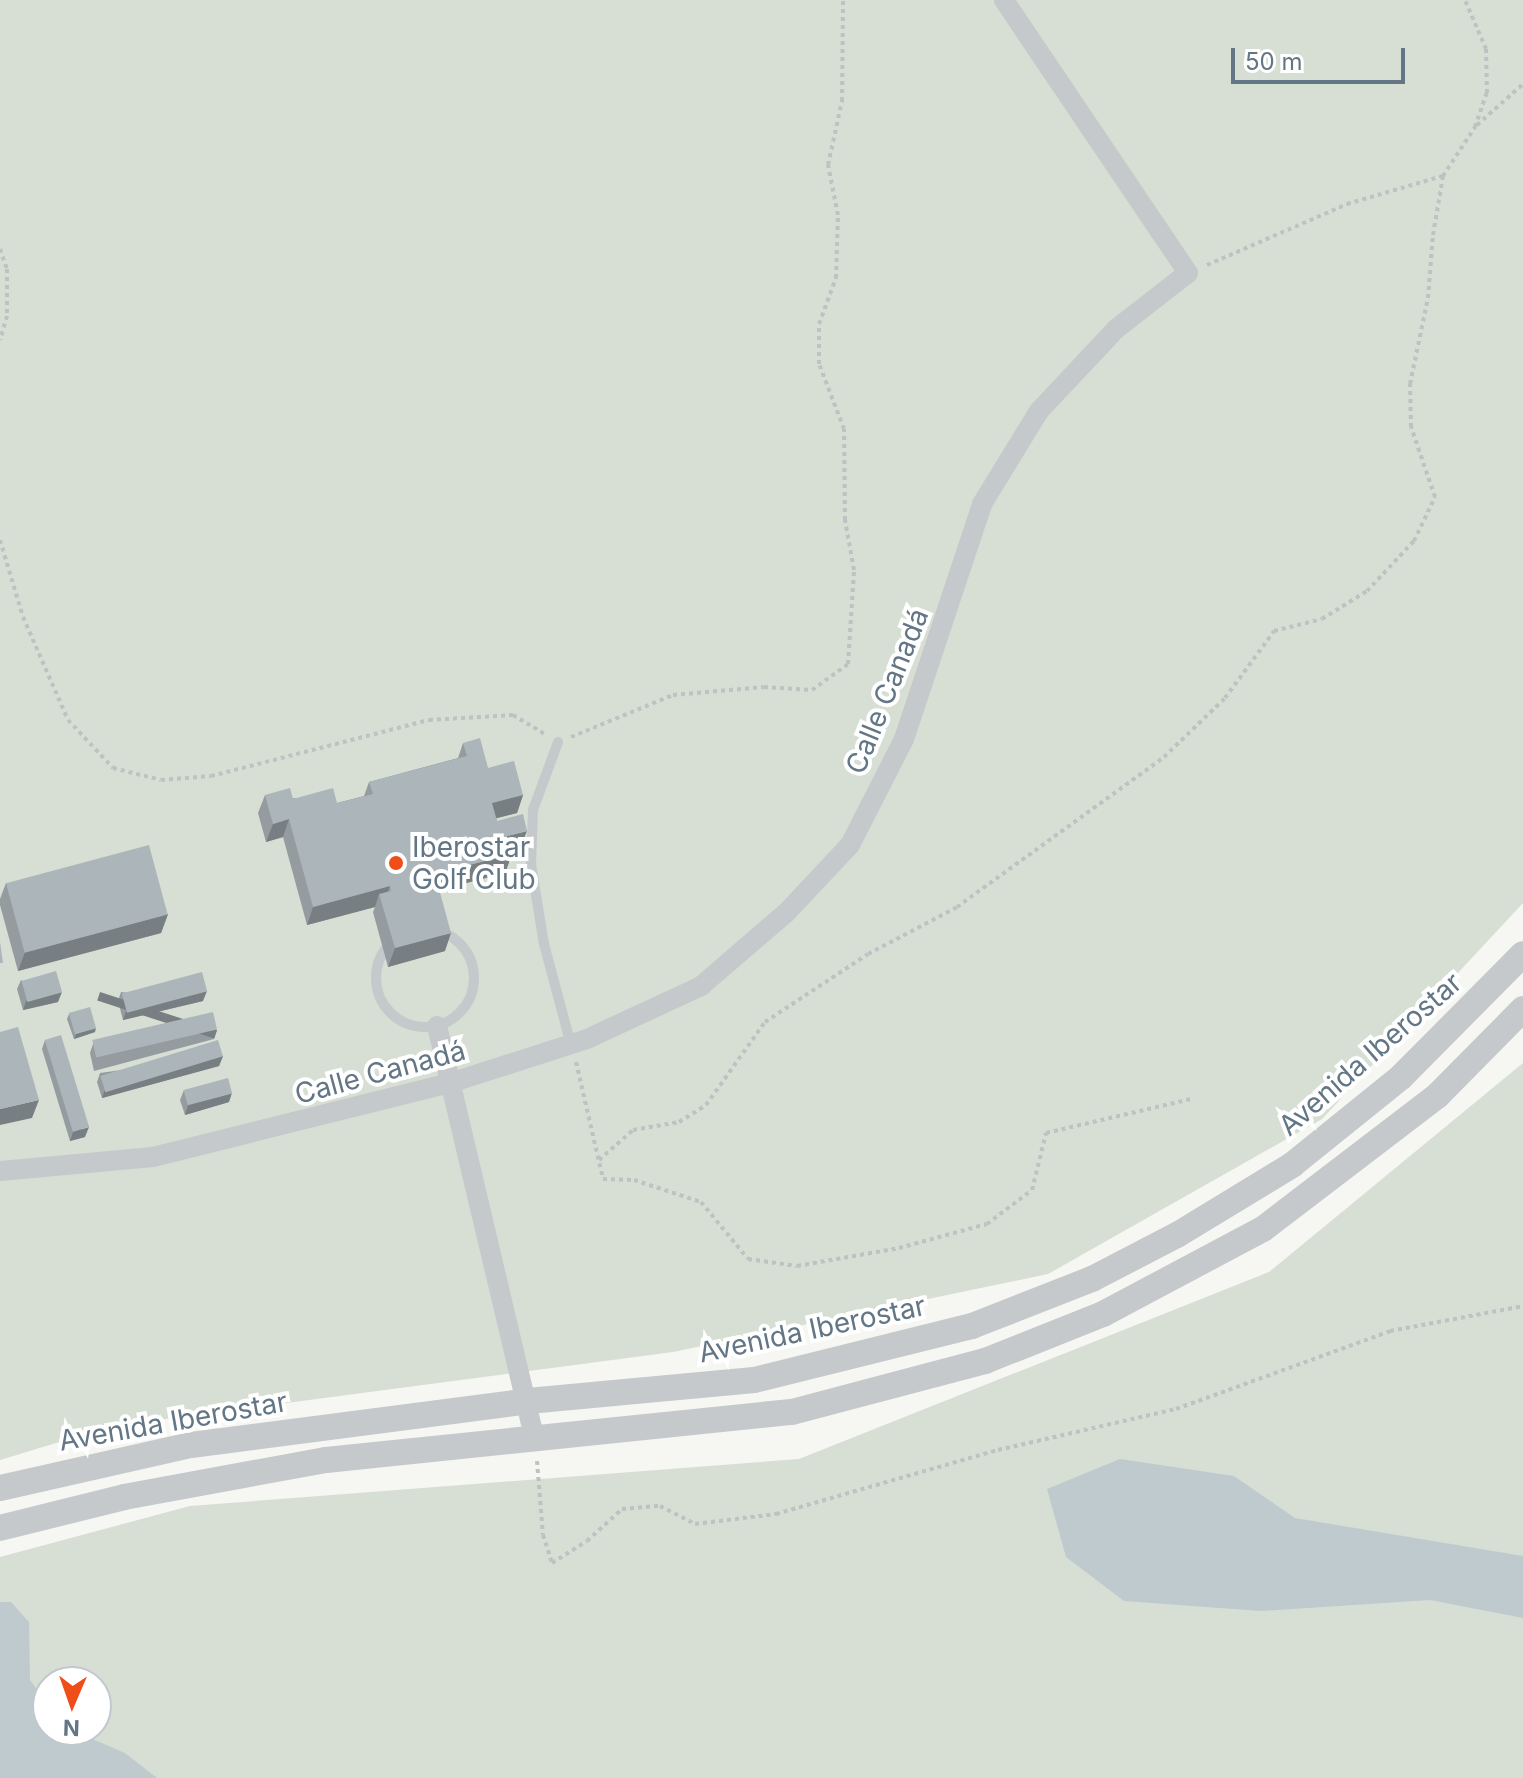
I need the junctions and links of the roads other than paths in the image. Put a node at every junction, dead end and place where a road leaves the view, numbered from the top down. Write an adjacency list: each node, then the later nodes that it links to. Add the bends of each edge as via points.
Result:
1 (1004, 0): 6 (street, Calle Canadá, via 1188,273 1116,329 1039,411 982,504 904,739 850,845 787,912 701,986)
2 (558, 742): 6 (lane, via 533,810 531,864 544,944)
3 (1523, 954): 9 (street, Avenida Iberostar, via 1401,1077 1292,1165 1092,1279 972,1326 754,1380)
4 (1523, 1009): 10 (street, via 1438,1095 1275,1220 1103,1314 985,1361 792,1412)
5 (437, 1026): 5 (lane, via 464,1008 474,976 456,941 433,930 417,930 389,944 380,957 376,988 392,1015 405,1023); 7 (street)
6 (571, 1045): 7 (street, Calle Canadá)
7 (450, 1083): 8 (street, Calle Canadá, via 153,1157); 9 (street)
8 (0, 1171)
9 (528, 1401): 10 (street); 11 (street, Avenida Iberostar, via 191,1445)
10 (535, 1439): 12 (street, via 326,1460 222,1477)
11 (0, 1488)
12 (0, 1528)

